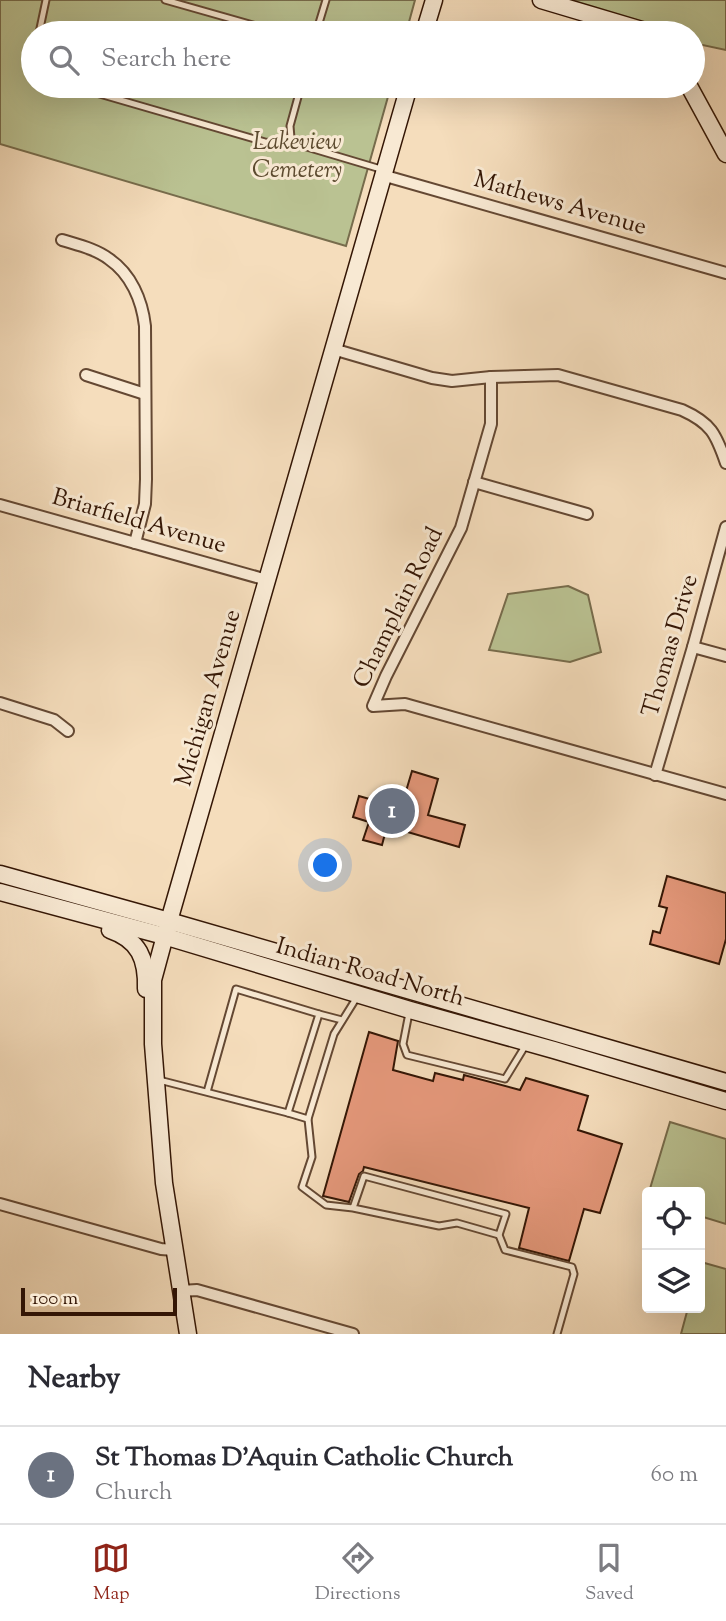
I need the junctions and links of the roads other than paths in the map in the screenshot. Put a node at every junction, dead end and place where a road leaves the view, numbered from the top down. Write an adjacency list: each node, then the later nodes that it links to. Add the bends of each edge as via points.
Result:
1 (46, 0): 6 (lane)
2 (165, 0): 7 (lane)
3 (326, 0): 8 (lane)
4 (434, 0): 9 (main road)
5 (541, 0): 10 (main road)
6 (42, 21)
7 (239, 21)
8 (320, 21)
9 (428, 21)
10 (612, 21)
11 (113, 98): 15 (lane, via 265,142)
12 (298, 98): 15 (lane)
13 (405, 98): 17 (main road, Michigan Avenue)
14 (696, 98): 16 (main road)
15 (291, 138): 17 (lane)
16 (726, 152)
17 (383, 172): 19 (street, Mathews Avenue); 20 (main road, Michigan Avenue)
18 (62, 240): 23 (street, via 109,258 130,280 145,319)
19 (726, 273)
20 (333, 349): 22 (street, via 432,378); 30 (main road, Michigan Avenue)
21 (86, 375): 23 (street)
22 (491, 377): 24 (street, via 558,375 682,410 711,429); 25 (street, Champlain Road, via 491,424)
23 (145, 394): 29 (street, via 146,493)
24 (726, 463)
25 (474, 482): 27 (street); 35 (street, Champlain Road, via 457,538 373,706 405,704)
26 (0, 505): 29 (street, Briarfield Avenue)
27 (587, 514)
28 (726, 527): 31 (street, Thomas Drive)
29 (135, 543): 30 (street, Briarfield Avenue)
30 (267, 580): 40 (main road, Michigan Avenue)
31 (693, 647): 32 (street); 35 (street, Thomas Drive)
32 (726, 656)
33 (0, 704): 34 (street, via 54,720)
34 (68, 731)
35 (655, 775): 36 (street, Champlain Road)
36 (726, 794)
37 (0, 874): 40 (main road, Indian Road North)
38 (0, 892): 39 (main road, Indian Road North)
39 (70, 911): 40 (main road, Indian Road North); 46 (main road, via 126,937 141,955)
40 (167, 929): 41 (main road, Indian Road North); 46 (main road, Michigan Avenue, via 153,980); 48 (main road, Indian Road North)
41 (359, 995): 42 (main road, Indian Road North); 44 (lane)
42 (410, 1010): 45 (main road, Indian Road North); 45 (lane, via 403,1044 407,1055 505,1079)
43 (319, 1014): 44 (lane); 49 (lane, via 236,989); 51 (lane)
44 (342, 1020): 52 (lane)
45 (527, 1042): 50 (main road, Indian Road North)
46 (153, 1044): 47 (main road, Michigan Avenue)
47 (156, 1079): 49 (lane); 56 (main road, Michigan Avenue)
48 (726, 1082)
49 (207, 1092): 51 (lane)
50 (726, 1101)
51 (288, 1113): 52 (lane)
52 (308, 1119): 54 (lane, via 312,1157 302,1187 326,1205)
53 (0, 1204): 56 (street)
54 (353, 1208): 55 (lane, via 439,1226 457,1223); 55 (lane, via 364,1176 506,1214)
55 (499, 1235): 60 (lane, via 505,1250 572,1267 574,1274)
56 (174, 1250): 57 (main road, Michigan Avenue)
57 (181, 1291): 58 (main road, Michigan Avenue); 59 (street, via 198,1290)
58 (188, 1334)
59 (353, 1334)
60 (556, 1334)

